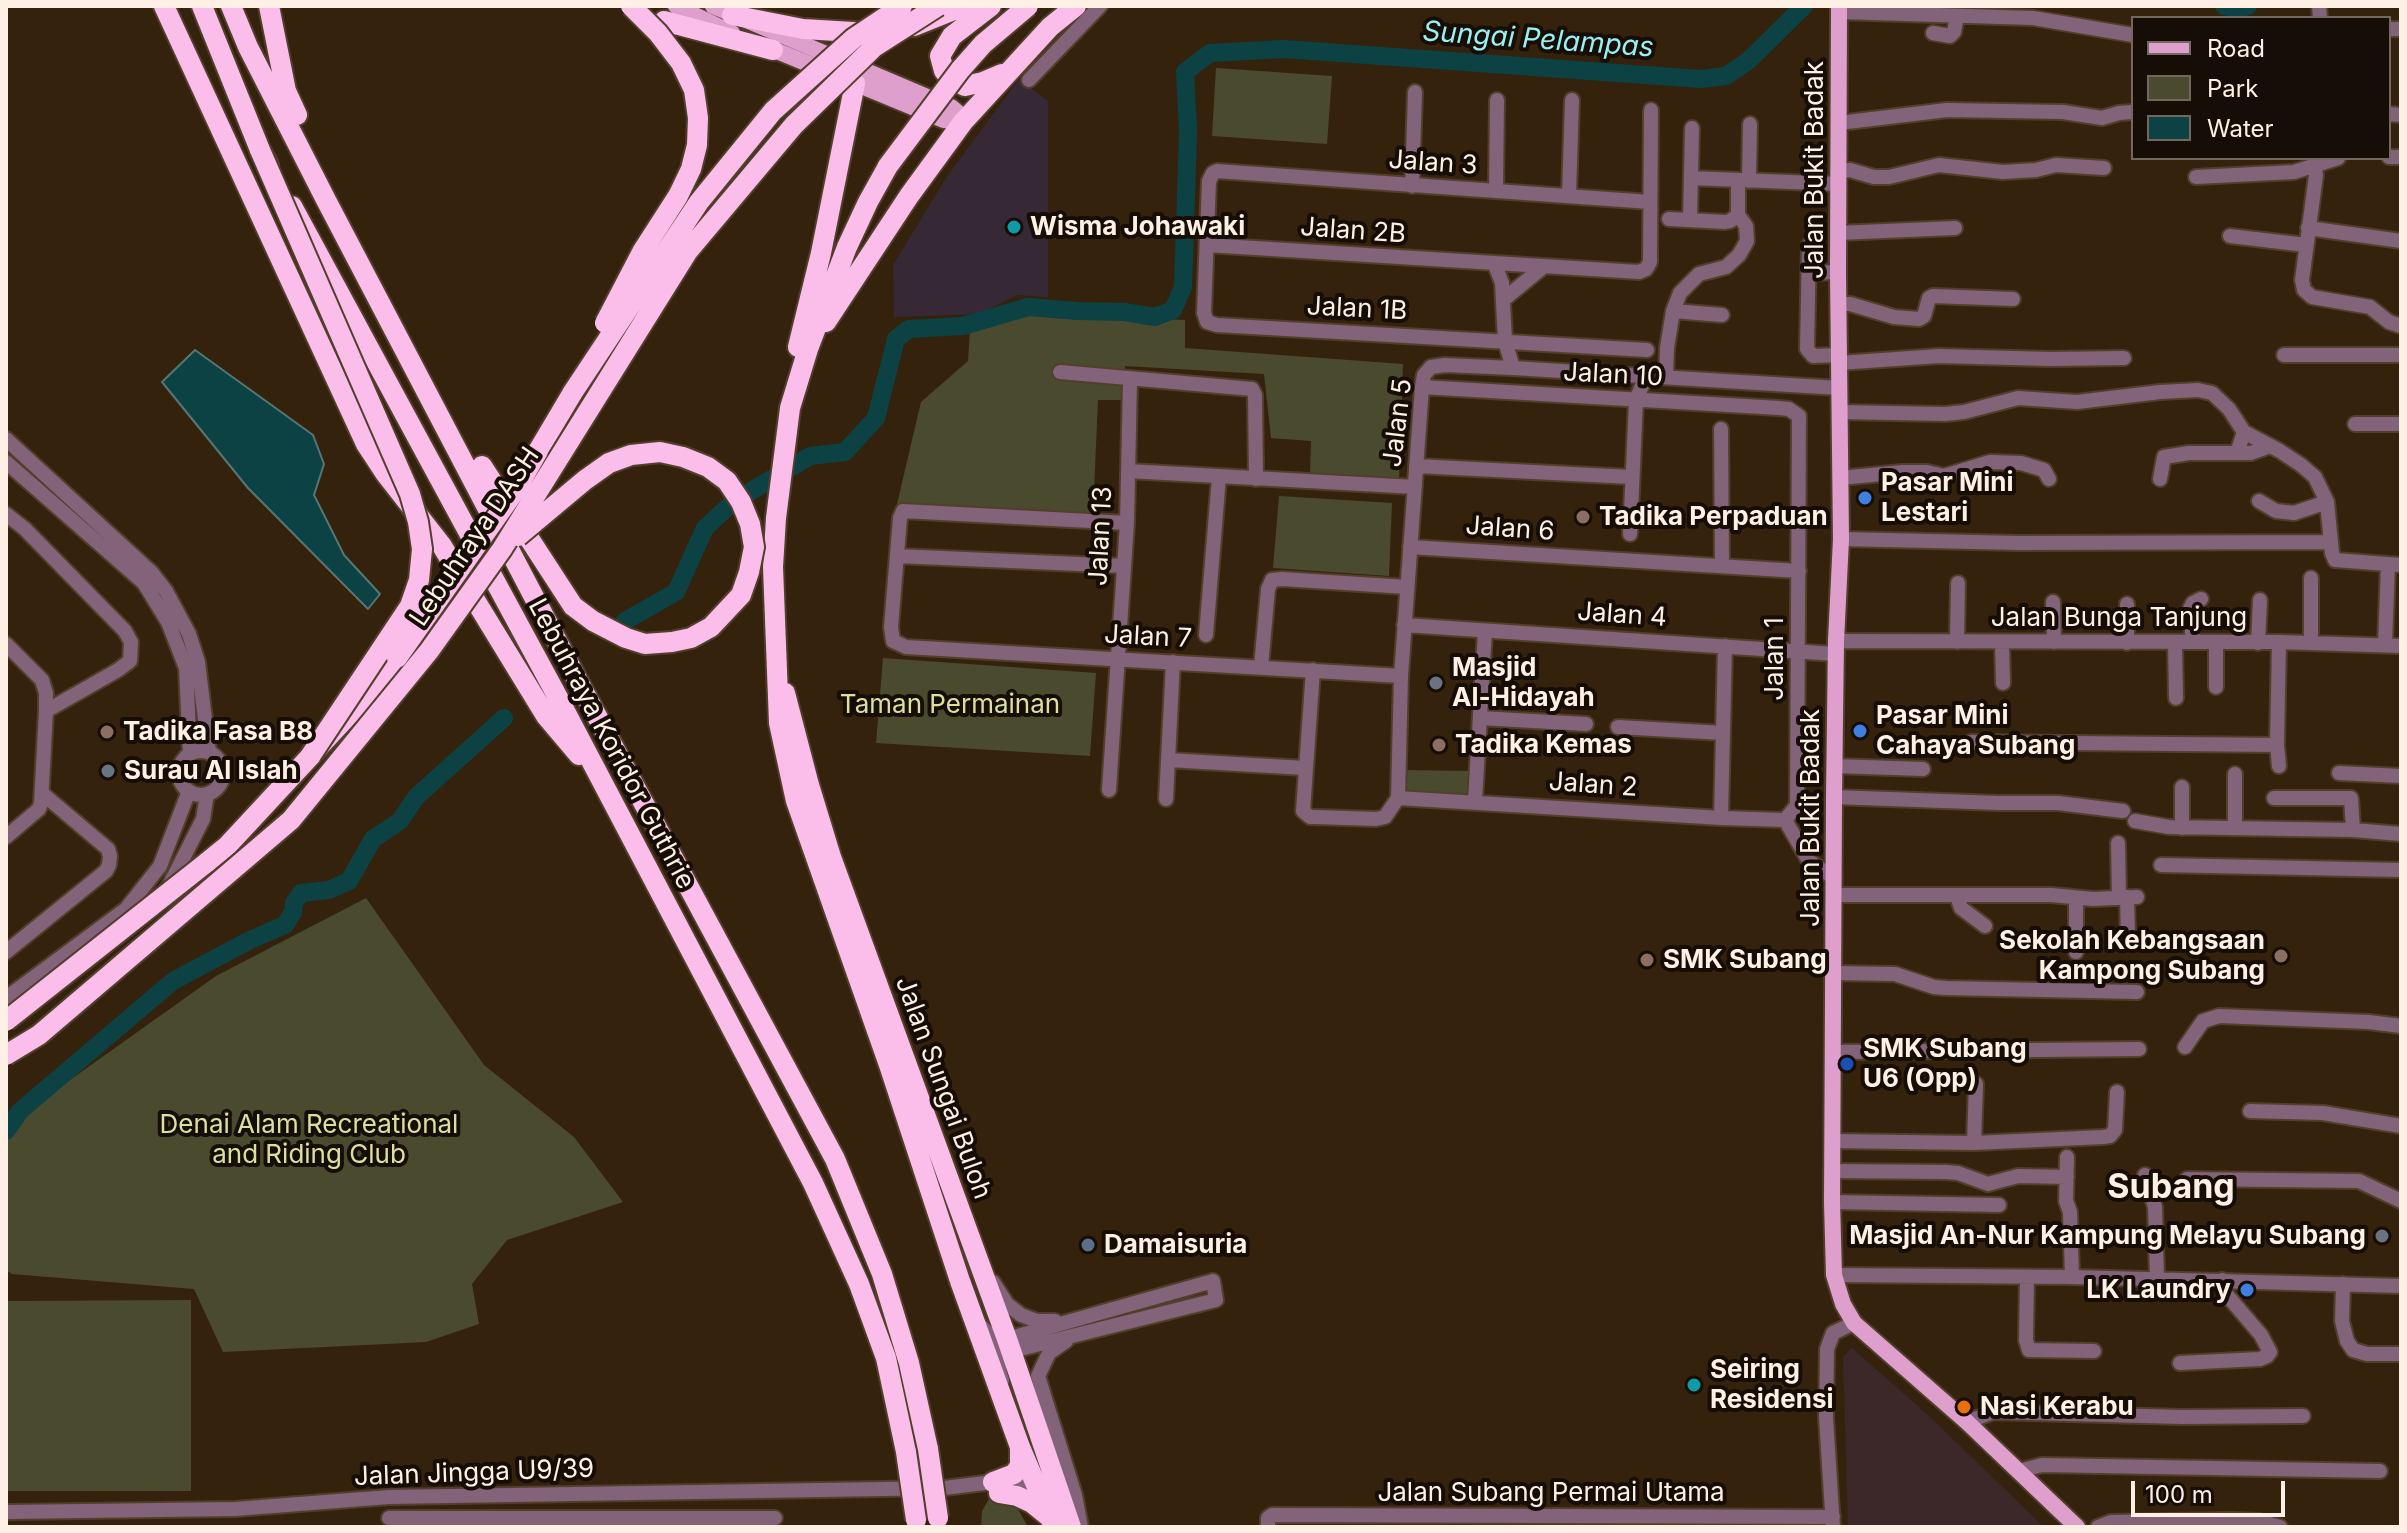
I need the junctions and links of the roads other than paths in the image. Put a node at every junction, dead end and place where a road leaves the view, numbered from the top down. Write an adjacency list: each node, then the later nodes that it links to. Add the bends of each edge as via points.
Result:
1 (164, 6): 174 (highway, via 366,444 442,546 546,716)
2 (202, 6): 35 (highway, Lebuhraya Koridor Guthrie)
3 (231, 6): 129 (highway, Lebuhraya Koridor Guthrie, via 326,200)
4 (255, 6): 25 (highway)
5 (269, 6): 25 (highway)
6 (631, 6): 83 (highway, bridge, via 681,63 694,90 697,145 678,196 642,252)
7 (713, 6): 17 (main road)
8 (902, 6): 83 (highway, Lebuhraya DASH, bridge, via 854,38 773,111 699,202)
9 (938, 6): 113 (highway, Lebuhraya DASH, bridge, via 874,47 794,125 688,251)
10 (964, 6): 17 (highway, via 904,29 868,33 803,29)
11 (991, 6): 22 (highway, via 944,46 944,71 965,86 998,77)
12 (1028, 6): 69 (highway, Jalan Sungai Buloh, bridge, via 960,70 888,166 847,247)
13 (1076, 6): 22 (highway)
14 (1100, 6): 23 (street)
15 (1839, 9): 18 (street); 32 (main road, Jalan Bukit Badak)
16 (670, 14): 21 (highway)
17 (732, 15): 31 (main road, via 951,107)
18 (1957, 16): 19 (street, via 1950,36); 20 (street, via 2033,18)
19 (1933, 33)
20 (2131, 35)
21 (773, 50): 24 (main road)
22 (1012, 67): 31 (highway)
23 (1029, 80)
24 (855, 83): 31 (main road, via 944,120); 80 (highway, via 795,363)
25 (286, 91): 95 (highway)
26 (1415, 92): 43 (street)
27 (1497, 100): 44 (street)
28 (1572, 100): 45 (street)
29 (1651, 110): 46 (street)
30 (2131, 112): 32 (street, via 2102,118 1947,110)
31 (963, 122): 69 (highway)
32 (1839, 123): 39 (main road, Jalan Bukit Badak)
33 (1750, 124): 42 (street)
34 (1692, 128): 41 (street)
35 (260, 150): 164 (highway, bridge, via 410,494 422,549 410,606); 174 (highway, Lebuhraya Koridor Guthrie)
36 (2331, 160): 37 (street)
37 (2314, 165): 40 (street, via 2267,175); 51 (street)
38 (2104, 168): 39 (street, via 2056,165 2003,172 1939,165 1889,177 1850,170)
39 (1839, 177): 42 (street); 52 (main road, Jalan Bukit Badak)
40 (2196, 177)
41 (1691, 178): 42 (street); 49 (street)
42 (1743, 180): 47 (street)
43 (1412, 186): 44 (street, Jalan 3); 55 (street, Jalan 3, via 1213,173)
44 (1496, 191): 45 (street, Jalan 3)
45 (1569, 196): 46 (street, Jalan 3)
46 (1650, 202): 59 (street, Jalan 2B, via 1646,269 1629,273)
47 (1738, 215): 49 (street, via 1725,222); 65 (street, via 1747,241 1739,255 1726,267 1690,281)
48 (1669, 219): 49 (street)
49 (1690, 220)
50 (1955, 228): 52 (street)
51 (2308, 228): 54 (street); 57 (street)
52 (1838, 233): 60 (main road, Jalan Bukit Badak)
53 (2230, 236): 57 (street)
54 (2401, 241)
55 (1207, 245): 58 (street, Jalan 2B); 68 (street, Jalan 1B, via 1207,322)
56 (1809, 245): 61 (street)
57 (2306, 245): 67 (street, via 2302,280 2308,294 2370,307)
58 (1495, 265): 59 (street, Jalan 2B); 63 (street)
59 (1543, 267): 63 (street)
60 (1838, 272): 61 (street); 64 (main road, Jalan Bukit Badak)
61 (1809, 273): 74 (street, via 1807,349 1813,356)
62 (2013, 299): 64 (street, via 1933,296 1919,319)
63 (1503, 300): 68 (street)
64 (1839, 304): 74 (main road, Jalan Bukit Badak)
65 (1673, 311): 66 (street); 78 (street)
66 (1722, 315)
67 (2401, 326)
68 (1505, 341): 70 (street, Jalan 1B); 75 (street)
69 (808, 349): 80 (highway, Jalan Sungai Buloh)
70 (1647, 350)
71 (2284, 355): 72 (street)
72 (2401, 355)
73 (2124, 358): 74 (street)
74 (1839, 359): 82 (main road, Jalan Bukit Badak)
75 (1513, 368): 77 (street, Jalan 5); 81 (street, Jalan 5, via 1437,365 1427,370)
76 (1060, 372): 79 (street)
77 (1646, 376): 78 (street, Jalan 5); 84 (street)
78 (1666, 377): 82 (street, Jalan 5)
79 (1130, 380): 97 (street, Jalan 13); 101 (street, via 1255,391)
80 (798, 382): 147 (highway, Jalan Sungai Buloh, via 776,518)
81 (1422, 387): 84 (street, Jalan 10); 96 (street, Jalan 5)
82 (1839, 388): 85 (main road, Jalan Bukit Badak)
83 (573, 392): 164 (highway, Lebuhraya DASH, bridge, via 517,488 383,678)
84 (1636, 400): 86 (street, Jalan 10, via 1779,408); 99 (street)
85 (1839, 412): 90 (street, via 1945,414 2018,398 2077,402 2198,390 2219,397); 100 (main road, Jalan Bukit Badak)
86 (1799, 416): 118 (street, Jalan 1)
87 (2355, 424): 88 (street)
88 (2401, 424)
89 (1721, 429): 117 (street)
90 (2244, 432): 92 (street); 93 (street)
91 (6, 439): 162 (street, via 166,591 198,662)
92 (2270, 446): 93 (street); 106 (street, via 2315,477)
93 (2237, 453): 103 (street, via 2164,457)
94 (6, 462): 163 (street, via 144,583 168,622 186,668)
95 (482, 466): 113 (highway, bridge, via 573,606 645,644 691,638 711,627 741,595 754,547 750,524 727,481 708,467 660,452 609,463 585,480); 129 (highway, via 542,587)
96 (1416, 466): 99 (street); 104 (street, Jalan 5)
97 (1128, 471): 98 (street); 108 (street, Jalan 13)
98 (1219, 477): 101 (street); 128 (street)
99 (1631, 477): 109 (street)
100 (1840, 478): 102 (street, via 1903,472 1944,476 1990,462 2021,463 2044,470); 110 (main road, Jalan Bukit Badak)
101 (1256, 479): 104 (street)
102 (2049, 479)
103 (2160, 479)
104 (1415, 487): 112 (street, Jalan 5)
105 (2259, 501): 106 (street, via 2294,513)
106 (2327, 502): 111 (street)
107 (6, 514): 155 (street, via 131,642 130,661)
108 (1127, 523): 114 (street, via 907,510 900,518); 116 (street, Jalan 13)
109 (1630, 534)
110 (1841, 539): 111 (street); 144 (main road, Jalan Bukit Badak)
111 (2331, 542): 115 (street, via 2335,560)
112 (1410, 547): 117 (street, Jalan 6); 121 (street, Jalan 5)
113 (502, 549): 212 (highway, Lebuhraya DASH, bridge, via 429,651 291,820 39,1035)
114 (897, 556): 116 (street); 146 (street, Jalan 7, via 893,641 906,647)
115 (2394, 564): 141 (street)
116 (1124, 566): 146 (street, Jalan 13)
117 (1722, 566): 118 (street, Jalan 6)
118 (1799, 571): 145 (street, Jalan 1)
119 (2311, 578): 139 (street)
120 (1958, 583): 130 (street)
121 (1407, 587): 126 (street, Jalan 5); 149 (street, via 1272,580)
122 (2201, 599): 133 (street, via 2190,609)
123 (2260, 600): 138 (street)
124 (2053, 602): 132 (street)
125 (2127, 604): 135 (street)
126 (1404, 625): 127 (street, Jalan 4); 151 (street, Jalan 5)
127 (1485, 631): 142 (street, Jalan 4); 156 (street)
128 (1206, 635)
129 (558, 640): 255 (highway, Lebuhraya Koridor Guthrie, bridge, via 835,1159 882,1274 909,1363)
130 (1957, 642): 131 (street, Jalan Bunga Tanjung); 144 (street, Jalan Bunga Tanjung)
131 (2002, 642): 132 (street, Jalan Bunga Tanjung); 152 (street)
132 (2054, 642): 135 (street, Jalan Bunga Tanjung)
133 (2193, 642): 136 (street, Jalan Bunga Tanjung); 137 (street, Jalan Bunga Tanjung)
134 (2279, 642): 138 (street, Jalan Bunga Tanjung); 139 (street, Jalan Bunga Tanjung); 161 (street)
135 (2127, 643): 136 (street, Jalan Bunga Tanjung)
136 (2175, 643): 154 (street)
137 (2216, 643): 138 (street, Jalan Bunga Tanjung); 153 (street)
138 (2258, 643)
139 (2311, 643): 141 (street, Jalan Bunga Tanjung)
140 (6, 644): 155 (street, via 42,680)
141 (2385, 645): 143 (street, Jalan Bunga Tanjung)
142 (1725, 646): 145 (street, Jalan 4); 159 (street)
143 (2401, 646)
144 (1836, 647): 145 (street, Jalan 4); 166 (main road, Jalan Bukit Badak)
145 (1799, 651): 186 (street, Jalan 1, via 1797,805)
146 (1118, 660): 148 (street, Jalan 7); 175 (street, Jalan 13)
147 (776, 662): 227 (highway, Jalan Sungai Buloh, via 831,857); 235 (highway, Jalan Sungai Buloh, via 779,723 796,801)
148 (1173, 662): 149 (street, Jalan 7); 165 (street)
149 (1261, 667): 150 (street, Jalan 7)
150 (1313, 670): 151 (street, Jalan 7); 168 (street)
151 (1401, 676): 180 (street, Jalan 5)
152 (2003, 683)
153 (2216, 687)
154 (2176, 698)
155 (46, 711): 177 (street)
156 (1480, 718): 157 (street); 183 (street)
157 (1586, 724)
158 (1618, 727): 159 (street)
159 (1723, 733): 185 (street)
160 (1971, 742): 161 (street)
161 (2277, 745): 167 (street)
162 (209, 752): 163 (street); 178 (street, via 223,771 219,785)
163 (190, 754): 176 (street, via 179,772)
164 (311, 755): 207 (highway, Lebuhraya DASH, bridge, via 227,846)
165 (1168, 760): 168 (street); 182 (street)
166 (1834, 766): 169 (street); 179 (main road, Jalan Bukit Badak)
167 (2279, 766)
168 (1305, 768): 180 (street, via 1302,807 1310,817 1381,819)
169 (1923, 769)
170 (2339, 773): 172 (street)
171 (2235, 774): 189 (street)
172 (2401, 776)
173 (2182, 787): 188 (street)
174 (606, 789): 261 (highway, Lebuhraya Koridor Guthrie, bridge, via 785,1128 859,1284 886,1358)
175 (1109, 790)
176 (189, 791): 178 (street); 206 (street, via 160,866 126,909)
177 (43, 794): 192 (street, via 39,809); 202 (street, via 108,849 109,865)
178 (207, 794): 207 (street, via 203,819 172,883 149,912)
179 (1834, 797): 184 (street, via 2058,803); 196 (main road, Jalan Bukit Badak)
180 (1398, 798): 183 (street, Jalan 2)
181 (2274, 798): 190 (street, via 2351,798)
182 (1166, 799)
183 (1475, 801): 185 (street, Jalan 2)
184 (2123, 811)
185 (1721, 818): 186 (street, Jalan 2)
186 (1785, 820): 196 (street, via 1809,861)
187 (2135, 821): 188 (street)
188 (2182, 828): 189 (street)
189 (2235, 828): 190 (street)
190 (2353, 830): 191 (street)
191 (2401, 834)
192 (6, 837)
193 (2118, 843): 198 (street)
194 (2161, 865): 195 (street)
195 (2401, 870)
196 (1834, 886): 197 (street); 204 (main road, Jalan Bukit Badak)
197 (1957, 896): 199 (street); 200 (street, via 1961,908)
198 (2127, 897): 199 (street); 201 (street)
199 (2076, 899): 203 (street)
200 (1985, 926)
201 (2128, 939)
202 (6, 952)
203 (2076, 952)
204 (1834, 973): 205 (street, via 1895,974 1946,988); 211 (main road, Jalan Bukit Badak)
205 (2137, 992)
206 (6, 998)
207 (6, 1024)
208 (2401, 1026): 209 (street, via 2219,1016 2203,1021)
209 (2185, 1047)
210 (2139, 1049): 211 (street)
211 (1834, 1052): 217 (main road, Jalan Bukit Badak)
212 (6, 1055)
213 (1976, 1084): 218 (street)
214 (2117, 1092): 218 (street, via 2110,1136)
215 (2250, 1111): 216 (street, via 2323,1113)
216 (2401, 1126)
217 (1832, 1141): 218 (street); 220 (main road, Jalan Bukit Badak)
218 (1974, 1143)
219 (2067, 1157): 222 (street)
220 (1832, 1171): 222 (street, via 1946,1172 1988,1184 2018,1176); 225 (main road, Jalan Bukit Badak)
221 (2145, 1175): 231 (street, via 2155,1207)
222 (2067, 1177): 230 (street)
223 (2187, 1179): 224 (street, via 2359,1181)
224 (2401, 1201)
225 (1832, 1202): 226 (street); 228 (main road, Jalan Bukit Badak)
226 (1999, 1205)
227 (964, 1224): 237 (street, via 1007,1304 1021,1315); 238 (highway, Jalan Sungai Buloh)
228 (1834, 1275): 229 (street); 236 (main road, Jalan Bukit Badak)
229 (2027, 1277): 230 (street); 239 (street, via 2029,1350)
230 (2072, 1277): 231 (street)
231 (2157, 1278): 232 (street)
232 (2222, 1280): 233 (street); 241 (street, via 2226,1294 2270,1352 2260,1359)
233 (2343, 1284): 234 (street); 240 (street, via 2342,1321 2353,1350)
234 (2401, 1286)
235 (972, 1314): 238 (street, via 986,1333); 242 (highway, Jalan Sungai Buloh)
236 (1854, 1323): 244 (main road, Jalan Bukit Badak); 260 (street, via 1833,1333 1827,1349)
237 (1071, 1329): 237 (street, via 1213,1281 1216,1300); 238 (street); 263 (street, via 1049,1353 1038,1376)
238 (1007, 1346): 242 (street, via 999,1370); 246 (highway, Jalan Sungai Buloh)
239 (2094, 1351)
240 (2401, 1354)
241 (2180, 1363)
242 (1008, 1411): 245 (highway, Jalan Sungai Buloh)
243 (2303, 1416): 244 (street, via 1993,1412)
244 (1967, 1422): 247 (main road, Jalan Bukit Badak)
245 (1020, 1447): 249 (highway, Jalan Sungai Buloh); 250 (highway, via 1020,1466)
246 (1050, 1462): 249 (highway); 262 (highway, Jalan Sungai Buloh)
247 (2019, 1471): 248 (street, via 2042,1465); 264 (main road, Jalan Bukit Badak)
248 (2380, 1471)
249 (1038, 1486): 250 (street, Jalan Jingga U9/39); 262 (highway, Jalan Sungai Buloh)
250 (996, 1487): 251 (street, Jalan Jingga U9/39); 262 (highway, via 1032,1503)
251 (389, 1497): 252 (street, Jalan Jingga U9/39, via 235,1509); 254 (street)
252 (6, 1512)
253 (775, 1518): 254 (street)
254 (389, 1522)
255 (938, 1522)
256 (1269, 1522): 257 (street, Jalan Subang Permai Utama)
257 (1388, 1522): 258 (street, Jalan Subang Permai Utama)
258 (1611, 1522): 259 (street, Jalan Subang Permai Utama)
259 (1722, 1522): 260 (street, Jalan Subang Permai Utama)
260 (1833, 1522)
261 (916, 1524)
262 (1061, 1525)
263 (1081, 1527)
264 (2077, 1527)
265 (2098, 1527): 266 (street, via 2111,1522 2231,1520)
266 (2280, 1527)

